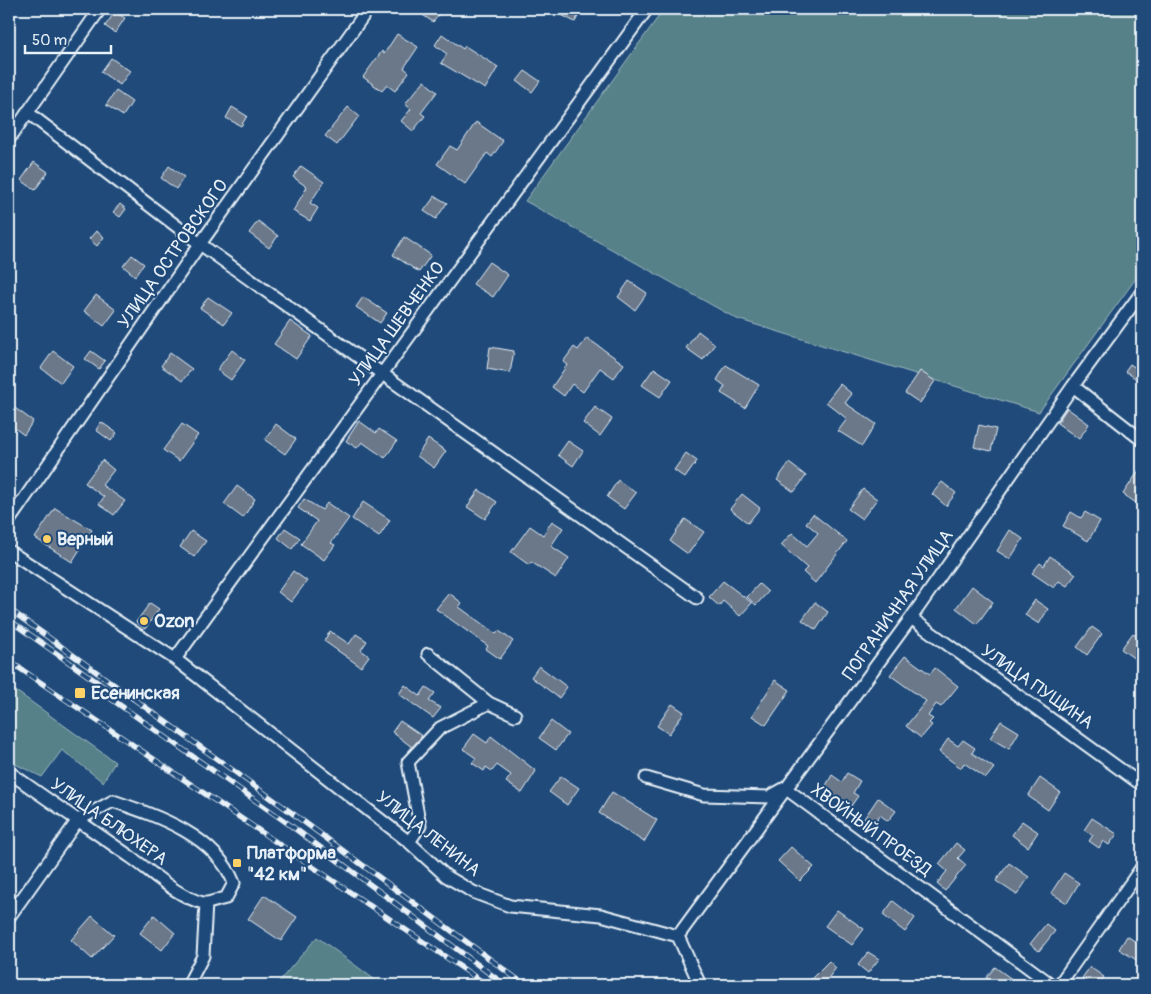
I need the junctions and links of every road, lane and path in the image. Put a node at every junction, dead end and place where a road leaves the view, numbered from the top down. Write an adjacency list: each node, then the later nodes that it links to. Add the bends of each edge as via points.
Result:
1 (100, 9): 4 (street)
2 (368, 9): 6 (street, УЛИЦА ОСТРОВСКОГО)
3 (647, 9): 8 (street, УЛИЦА ШЕВЧЕНКО)
4 (27, 112): 5 (street); 6 (street)
5 (9, 139)
6 (200, 244): 8 (street); 11 (street, УЛИЦА ОСТРОВСКОГО)
7 (1142, 292): 9 (street, ПОГРАНИЧНАЯ УЛИЦА)
8 (382, 374): 13 (street); 16 (street, УЛИЦА ШЕВЧЕНКО)
9 (1073, 386): 10 (street); 14 (street, ПОГРАНИЧНАЯ УЛИЦА)
10 (1142, 440)
11 (9, 521)
12 (9, 551): 16 (street, УЛИЦА ЛЕНИНА)
13 (697, 598)
14 (911, 618): 21 (street, УЛИЦА ПУЩИНА); 22 (street, ПОГРАНИЧНАЯ УЛИЦА, via 812,756)
15 (428, 654): 17 (street)
16 (175, 659): 24 (street, УЛИЦА ЛЕНИНА)
17 (489, 703): 18 (street); 24 (street, via 440,728 408,762 420,826)
18 (516, 715)
19 (9, 772): 23 (street, УЛИЦА БЛЮХЕРА)
20 (646, 778): 22 (street, ХВОЙНЫЙ ПРОЕЗД, via 704,795 769,797)
21 (1142, 785)
22 (785, 788): 28 (street, ПОГРАНИЧНАЯ УЛИЦА); 31 (street, ХВОЙНЫЙ ПРОЕЗД)
23 (78, 820): 26 (street, УЛИЦА БЛЮХЕРА, via 191,898); 26 (street, via 113,801 162,818 203,843 228,867 234,883 226,898); 27 (street)
24 (409, 842): 28 (street, УЛИЦА ЛЕНИНА, via 446,876 473,892 510,906 601,915)
25 (1142, 867): 32 (street)
26 (206, 903): 29 (street, via 203,956)
27 (9, 917)
28 (678, 936): 30 (street)
29 (188, 985)
30 (700, 985)
31 (1052, 985)
32 (1059, 985)

